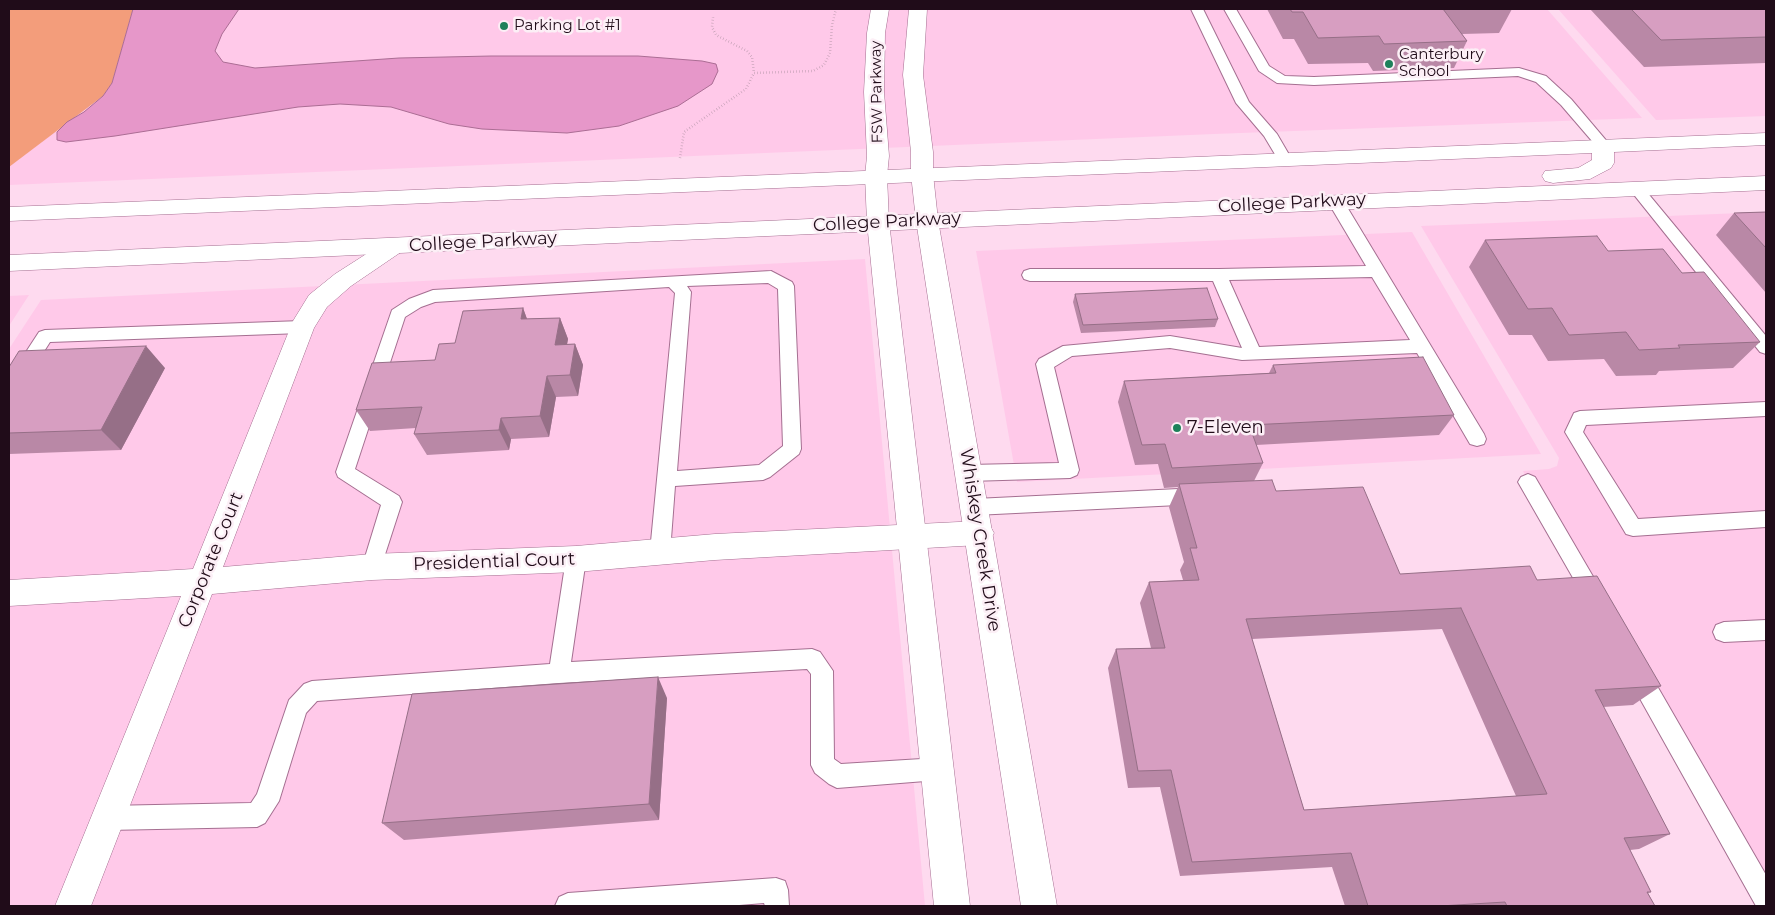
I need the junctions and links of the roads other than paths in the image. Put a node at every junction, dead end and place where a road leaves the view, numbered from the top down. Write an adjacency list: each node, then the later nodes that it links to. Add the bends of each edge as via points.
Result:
1 (880, 9): 9 (main road, FSW Parkway, via 874,92)
2 (918, 9): 8 (main road, via 913,75)
3 (1197, 9): 7 (lane, via 1243,103 1270,134)
4 (1230, 9): 6 (lane, via 1264,68 1282,80 1519,72 1541,79 1566,102)
5 (1766, 139): 6 (main road)
6 (1603, 146): 7 (main road); 12 (main road, via 1603,164 1582,174 1442,181)
7 (1284, 158): 8 (main road)
8 (922, 174): 9 (main road); 15 (main road, Whiskey Creek Drive)
9 (876, 176): 14 (main road); 16 (main road)
10 (1766, 183): 11 (main road, College Parkway)
11 (1636, 188): 12 (main road, College Parkway); 25 (lane)
12 (1382, 199): 13 (main road, College Parkway)
13 (1336, 202): 15 (main road, College Parkway); 19 (lane)
14 (9, 214)
15 (927, 220): 16 (main road, College Parkway); 30 (main road, Whiskey Creek Drive)
16 (878, 222): 17 (main road, College Parkway); 36 (main road)
17 (393, 247): 18 (main road, College Parkway); 23 (main road, Corporate Court, via 318,301)
18 (9, 263)
19 (1376, 270): 21 (lane); 24 (lane)
20 (1030, 275): 21 (lane)
21 (1219, 275): 26 (lane)
22 (673, 281): 31 (lane, via 683,292); 31 (lane, via 771,278 786,286 792,449 763,472); 39 (lane, via 432,296 415,302 398,314 345,472 392,502)
23 (302, 327): 27 (lane, via 45,336); 40 (main road, Corporate Court)
24 (1422, 346): 26 (lane); 29 (lane)
25 (1766, 348)
26 (1253, 354): 30 (lane, via 1170,342 1069,350 1045,364 1070,470)
27 (9, 392)
28 (1766, 409): 34 (lane, via 1580,418 1574,432 1633,528)
29 (1477, 439)
30 (969, 473): 35 (main road, Whiskey Creek Drive)
31 (666, 479): 37 (lane)
32 (1528, 482): 42 (lane)
33 (1220, 495): 35 (lane)
34 (1766, 519)
35 (977, 520): 36 (main road, Presidential Court); 54 (main road, Whiskey Creek Drive)
36 (911, 537): 37 (main road, Presidential Court); 47 (main road)
37 (660, 552): 38 (main road, Presidential Court)
38 (576, 559): 39 (main road, Presidential Court); 46 (lane)
39 (372, 568): 40 (main road, Presidential Court)
40 (202, 582): 41 (main road, Presidential Court); 48 (main road, Corporate Court)
41 (9, 593)
42 (1606, 618)
43 (1766, 630): 44 (lane)
44 (1724, 632)
45 (1625, 652): 49 (lane)
46 (559, 673): 47 (lane, via 812,659 822,671 823,766 837,776); 48 (lane, via 312,691 297,707 267,801 257,815)
47 (938, 770): 53 (main road)
48 (107, 818): 50 (main road, Corporate Court)
49 (1766, 899)
50 (73, 906)
51 (568, 906): 52 (lane, via 776,890)
52 (776, 906)
53 (952, 906)
54 (1039, 906)

